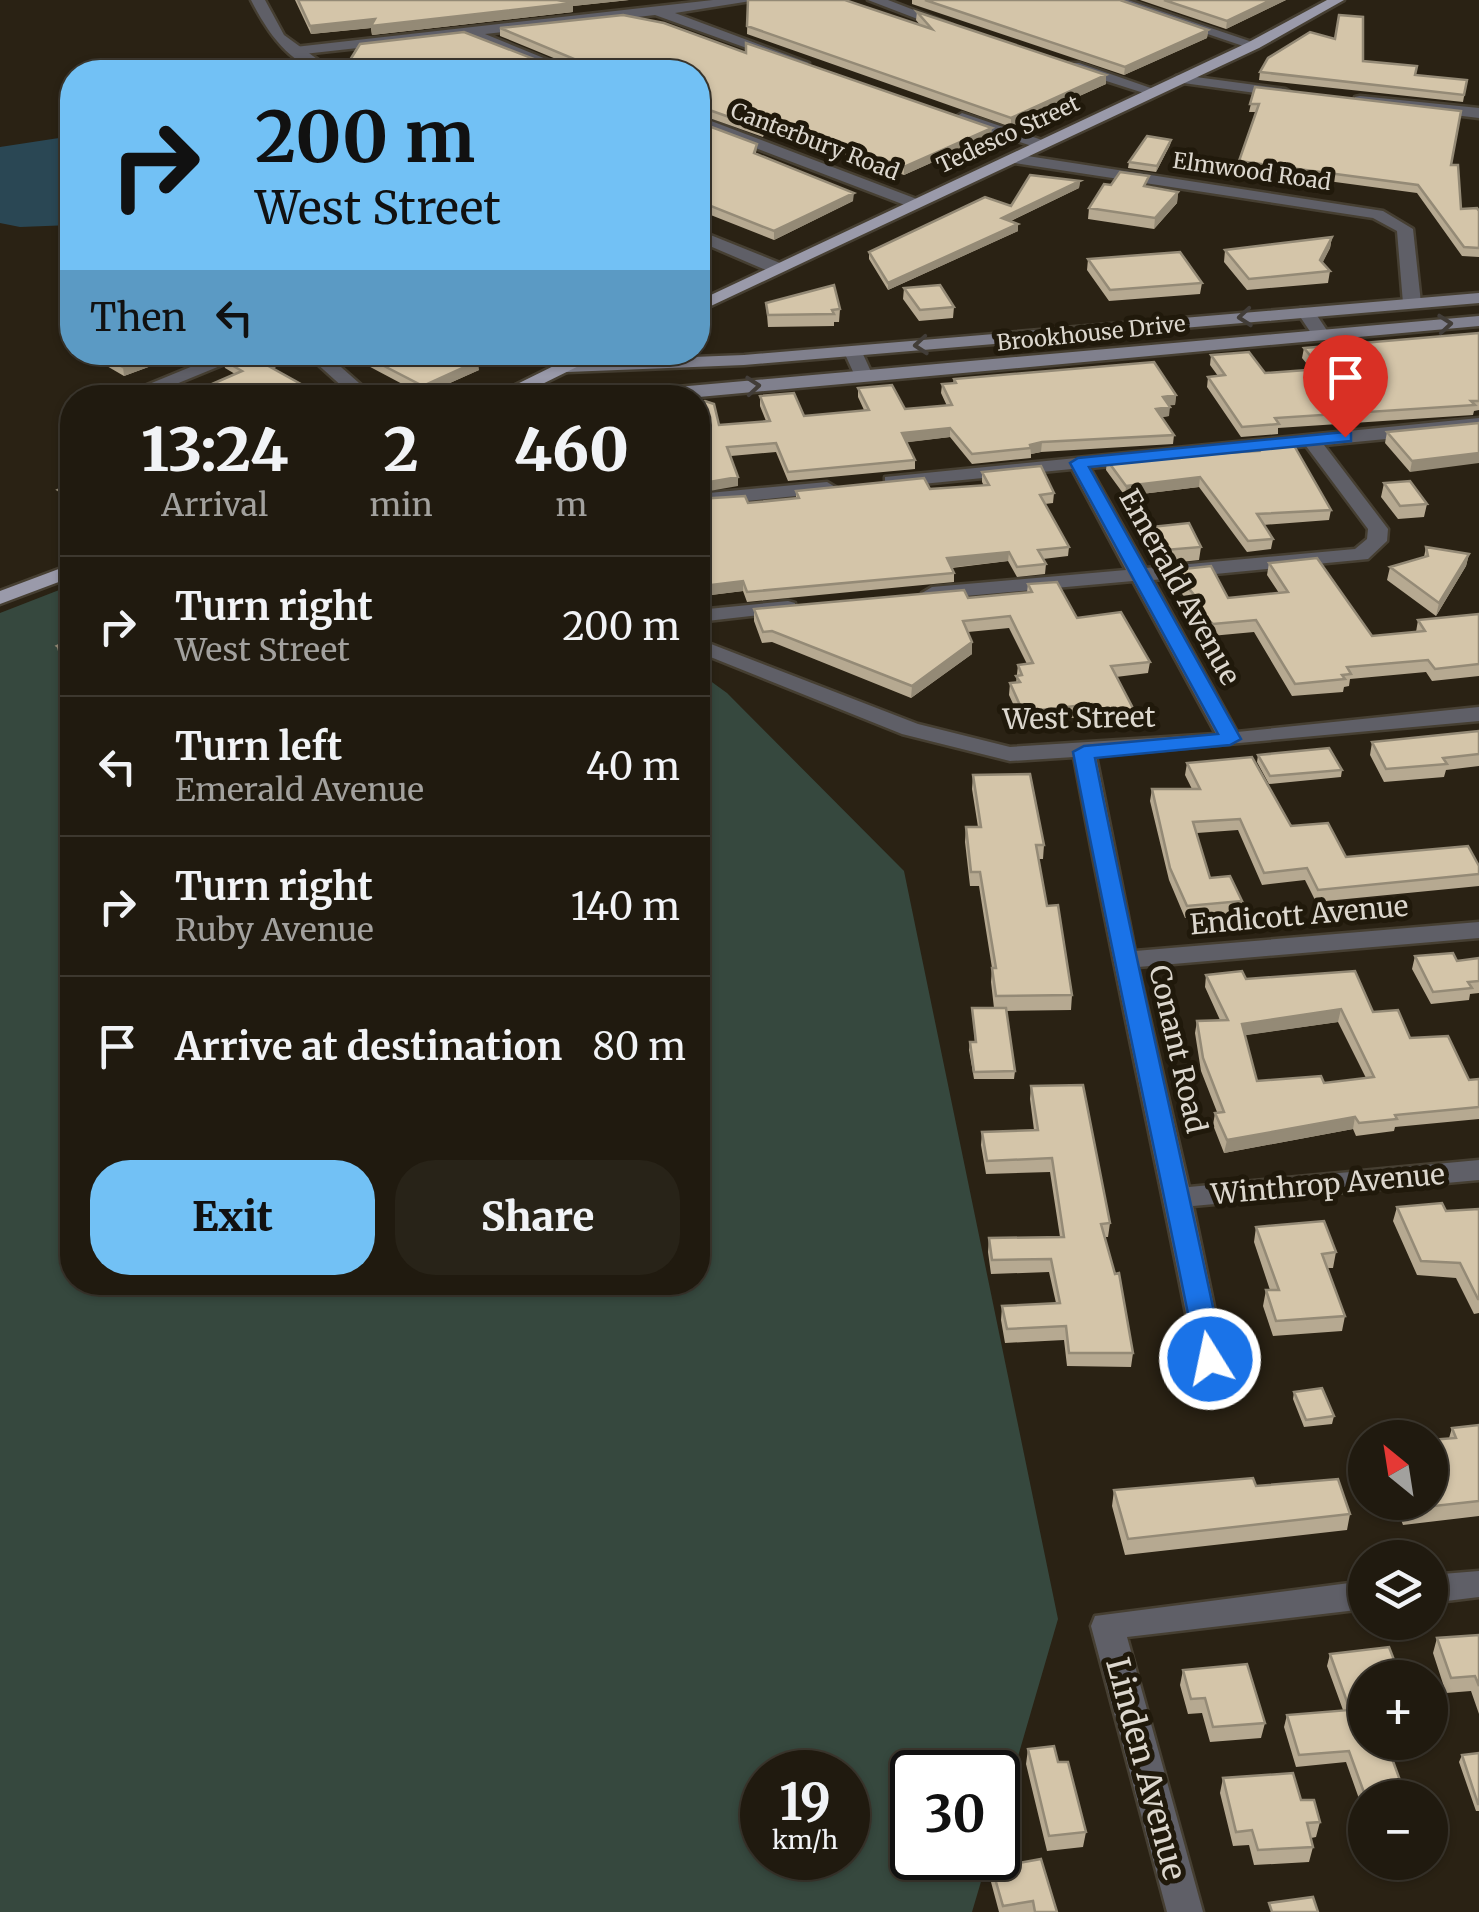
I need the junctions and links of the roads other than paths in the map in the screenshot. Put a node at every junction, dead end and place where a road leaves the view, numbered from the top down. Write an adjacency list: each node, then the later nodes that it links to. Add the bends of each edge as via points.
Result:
1 (258, 0): 10 (street, via 278,38)
2 (750, 0): 6 (street)
3 (875, 0): 8 (street)
4 (1114, 0): 9 (street)
5 (1337, 0): 9 (main road, Tedesco Street)
6 (653, 10): 7 (street); 14 (street)
7 (463, 31): 10 (street); 12 (street)
8 (968, 33)
9 (1254, 45): 15 (main road, Tedesco Street)
10 (295, 51): 11 (street)
11 (309, 60)
12 (540, 60)
13 (1058, 61): 16 (street)
14 (820, 69)
15 (1181, 79): 16 (main road, Tedesco Street); 17 (street)
16 (1155, 92): 22 (main road, Tedesco Street)
17 (1301, 94)
18 (1338, 98): 19 (street)
19 (1479, 113)
20 (949, 114): 22 (street)
21 (710, 125): 24 (street, Canterbury Road)
22 (1043, 145): 23 (main road, Tedesco Street)
23 (1014, 160): 24 (main road, Tedesco Street); 29 (street, Elmwood Road, via 1376,214 1406,230)
24 (916, 204): 26 (main road, Tedesco Street)
25 (710, 240): 26 (street)
26 (779, 268): 28 (main road, Tedesco Street)
27 (1479, 298): 29 (main road, Brookhouse Drive)
28 (710, 301)
29 (1412, 303): 30 (main road, Brookhouse Drive)
30 (1306, 312): 32 (street); 33 (main road, Brookhouse Drive, one-way to 33)
31 (1479, 321): 32 (main road, Brookhouse Drive, one-way to 31)
32 (1321, 335): 39 (main road, Brookhouse Drive)
33 (854, 352): 34 (main road, Brookhouse Drive); 39 (street)
34 (710, 359)
35 (211, 365): 40 (street)
36 (325, 365): 41 (street)
37 (588, 365): 38 (main road, Brookhouse Drive)
38 (567, 366): 42 (main road)
39 (864, 376): 43 (main road, Brookhouse Drive, one-way to 39)
40 (158, 385)
41 (350, 385)
42 (526, 385)
43 (710, 390)
44 (1479, 424): 45 (street)
45 (1312, 440): 46 (street); 48 (street, via 1378,529 1373,548 1361,555)
46 (1078, 463): 47 (street); 48 (street, Emerald Avenue)
47 (710, 499)
48 (1138, 574): 50 (street); 56 (street, Emerald Avenue)
49 (60, 575): 51 (main road)
50 (908, 596)
51 (0, 598)
52 (812, 604): 53 (street)
53 (710, 615)
54 (710, 651): 57 (street, West Street, via 948,742 1010,754)
55 (1479, 714): 56 (street, West Street)
56 (1230, 739): 57 (street, West Street)
57 (1084, 752): 59 (street, Conant Road)
58 (1479, 930): 59 (street, Endicott Avenue)
59 (1125, 960): 61 (street, Conant Road)
60 (1479, 1170): 61 (street, Winthrop Avenue)
61 (1177, 1198): 62 (street, Conant Road)
62 (1210, 1359)
63 (1479, 1584): 64 (street)
64 (1448, 1587)
65 (1348, 1597): 66 (street, Linden Avenue, via 1108,1626)
66 (1184, 1912)

